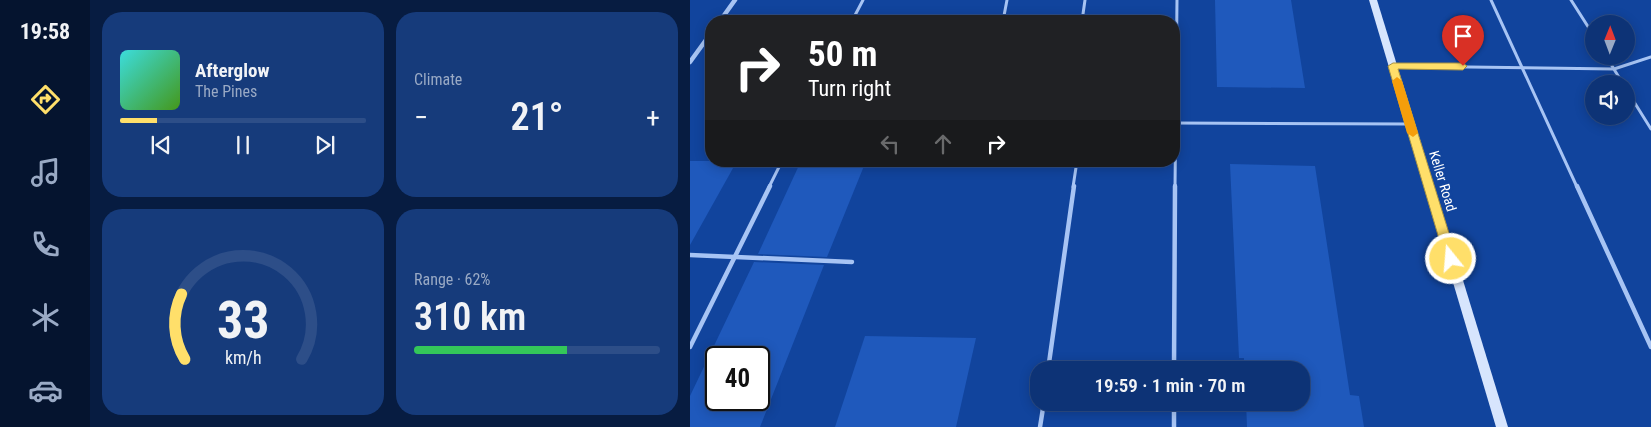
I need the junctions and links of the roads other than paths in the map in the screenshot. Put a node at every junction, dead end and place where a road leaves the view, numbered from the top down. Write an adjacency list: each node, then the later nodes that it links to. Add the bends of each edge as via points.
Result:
1 (735, 0): 9 (street)
2 (863, 0): 10 (lane)
3 (1007, 0): 11 (lane)
4 (1085, 0): 12 (lane)
5 (1177, 0): 13 (lane)
6 (1373, 0): 19 (street, Keller Road)
7 (1491, 0): 20 (lane)
8 (1571, 0): 14 (lane)
9 (724, 15)
10 (855, 15)
11 (1004, 15)
12 (1083, 15)
13 (1177, 15)
14 (1585, 22)
15 (705, 41): 17 (street)
16 (1651, 58): 21 (lane)
17 (690, 62)
18 (1612, 65): 21 (lane)
19 (1393, 66): 20 (lane); 25 (street, Keller Road)
20 (1522, 67): 21 (lane); 33 (lane)
21 (1614, 69): 22 (lane)
22 (1618, 75)
23 (1635, 103): 26 (lane)
24 (1180, 123): 25 (lane)
25 (1410, 124): 41 (street, Keller Road)
26 (1651, 128)
27 (779, 167): 31 (lane)
28 (1076, 167): 35 (lane)
29 (1176, 167): 36 (lane)
30 (690, 255): 31 (lane)
31 (735, 257): 32 (lane); 34 (lane)
32 (852, 262)
33 (1651, 346)
34 (690, 347)
35 (1049, 361)
36 (1174, 361)
37 (1043, 411): 39 (lane)
38 (1174, 411): 40 (lane)
39 (1040, 427)
40 (1174, 427)
41 (1502, 427)

